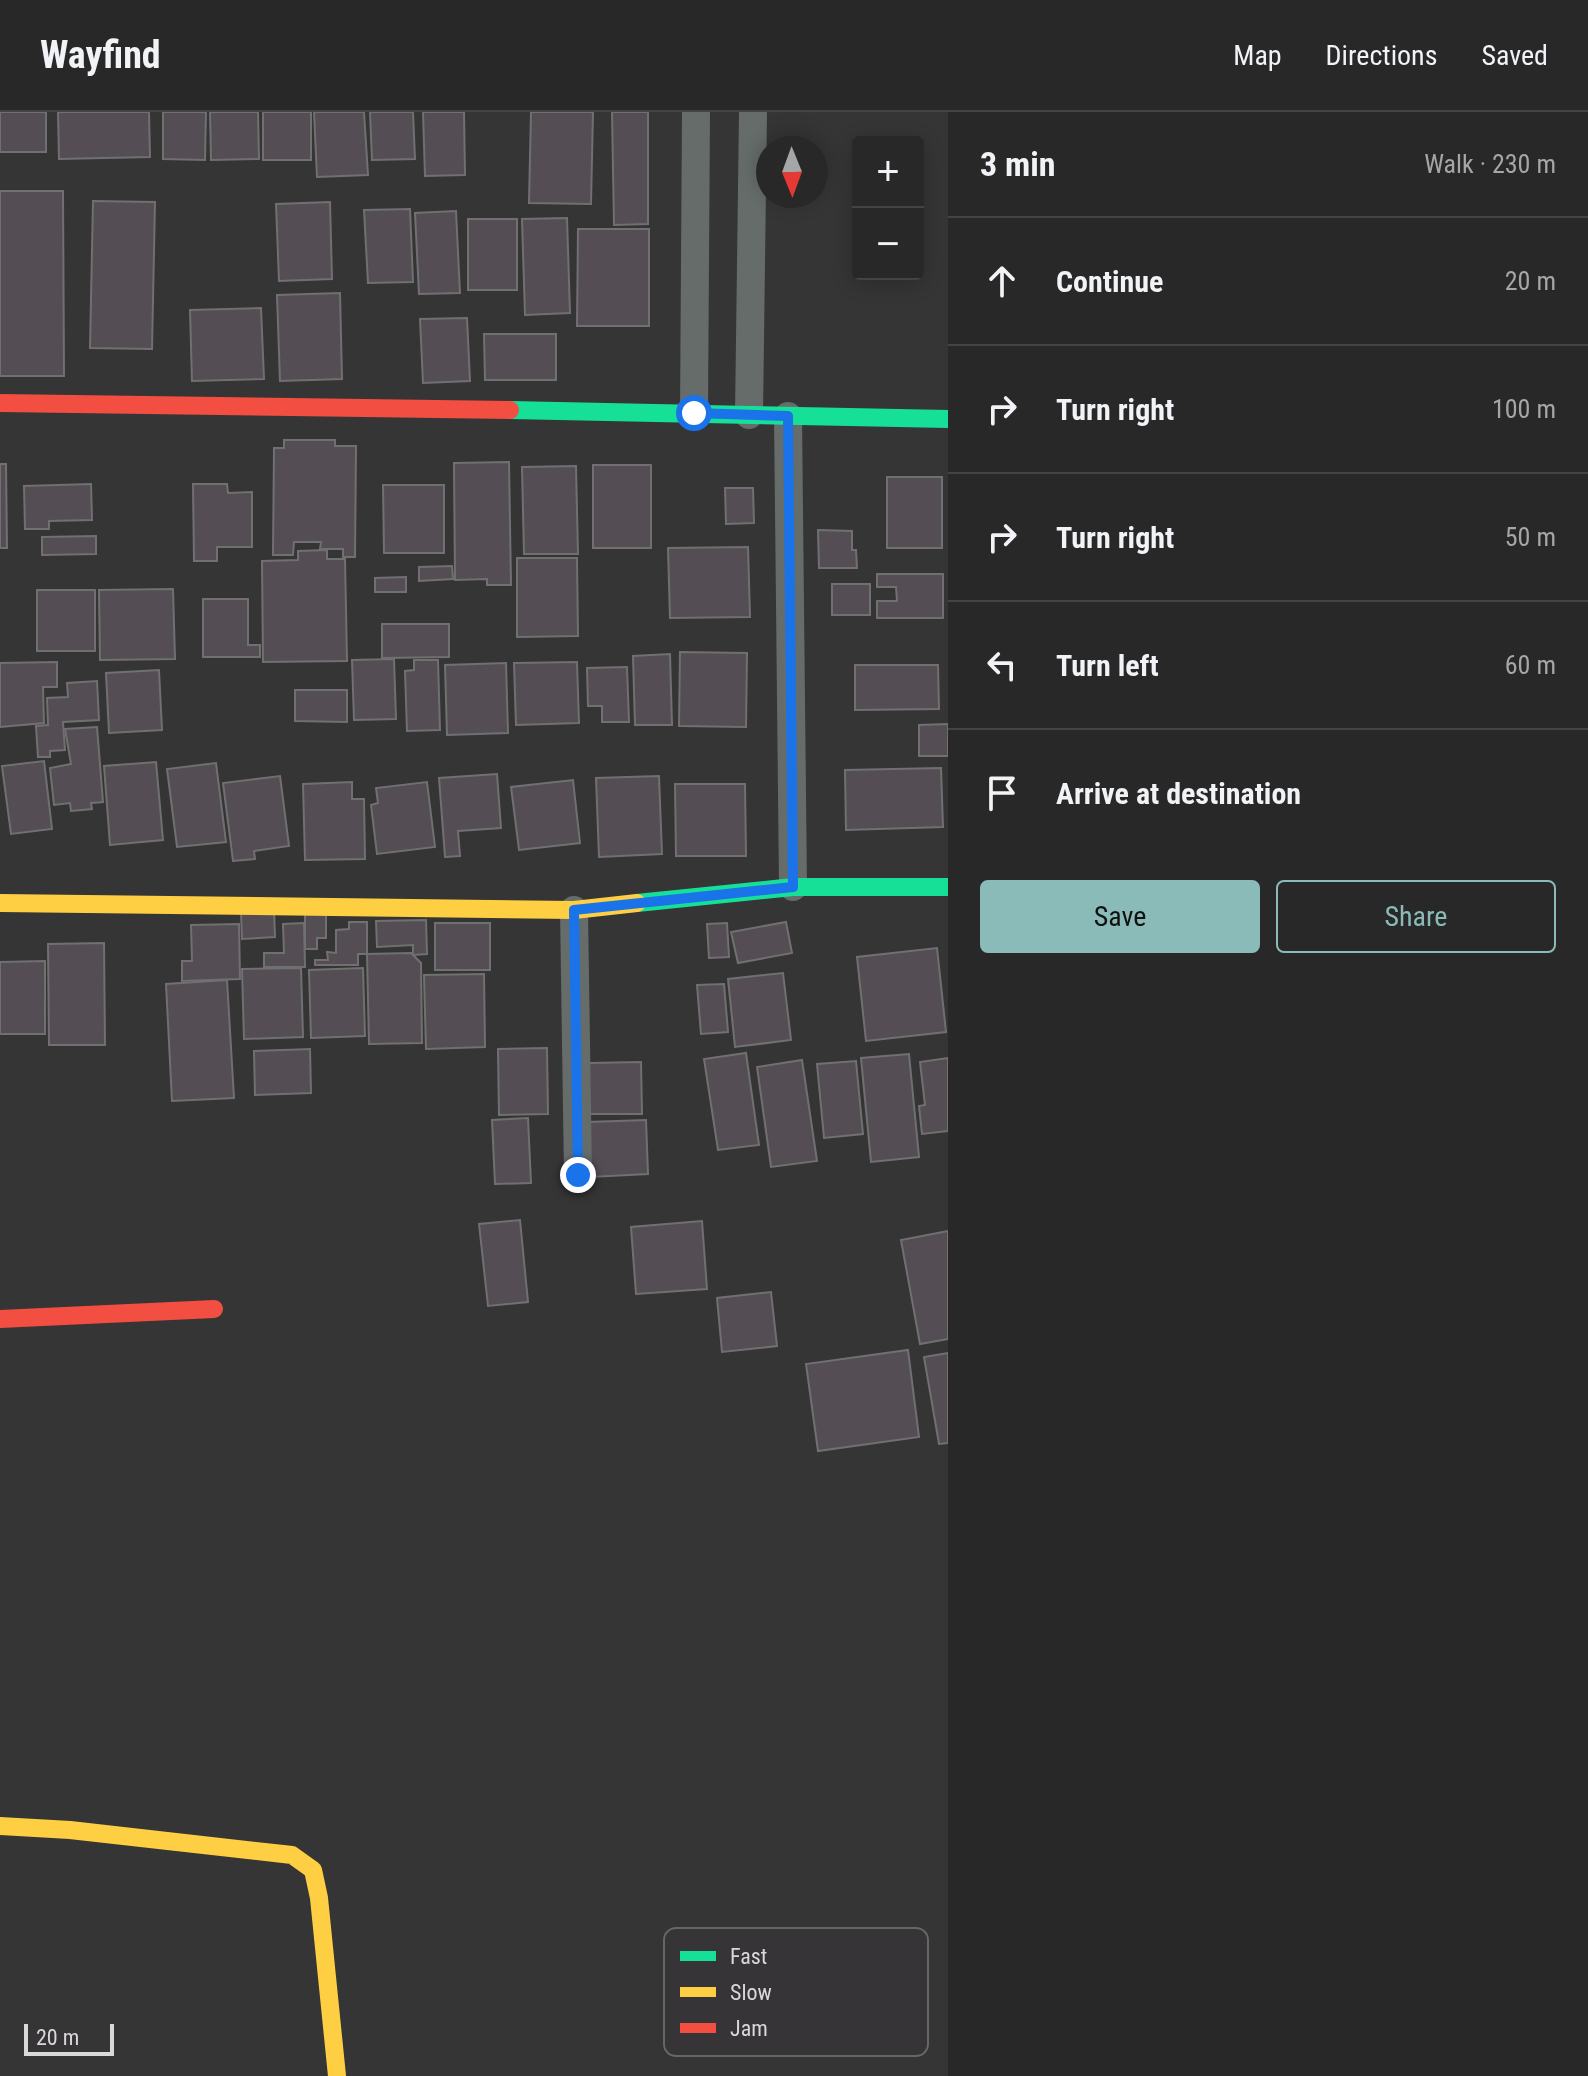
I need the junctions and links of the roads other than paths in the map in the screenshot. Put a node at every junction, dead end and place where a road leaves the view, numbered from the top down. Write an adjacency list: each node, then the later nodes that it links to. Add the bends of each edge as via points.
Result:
1 (696, 112): 4 (street)
2 (753, 112): 5 (street)
3 (0, 403): 4 (street)
4 (694, 413): 5 (street)
5 (749, 415): 6 (street)
6 (788, 416): 7 (street); 8 (street)
7 (948, 419)
8 (793, 887): 9 (street); 11 (street)
9 (948, 887)
10 (0, 903): 11 (street)
11 (574, 910): 12 (street)
12 (578, 1175)
13 (214, 1309): 14 (street)
14 (0, 1319)
15 (0, 1826): 16 (street, via 292,1855 313,1870)
16 (337, 2076)

